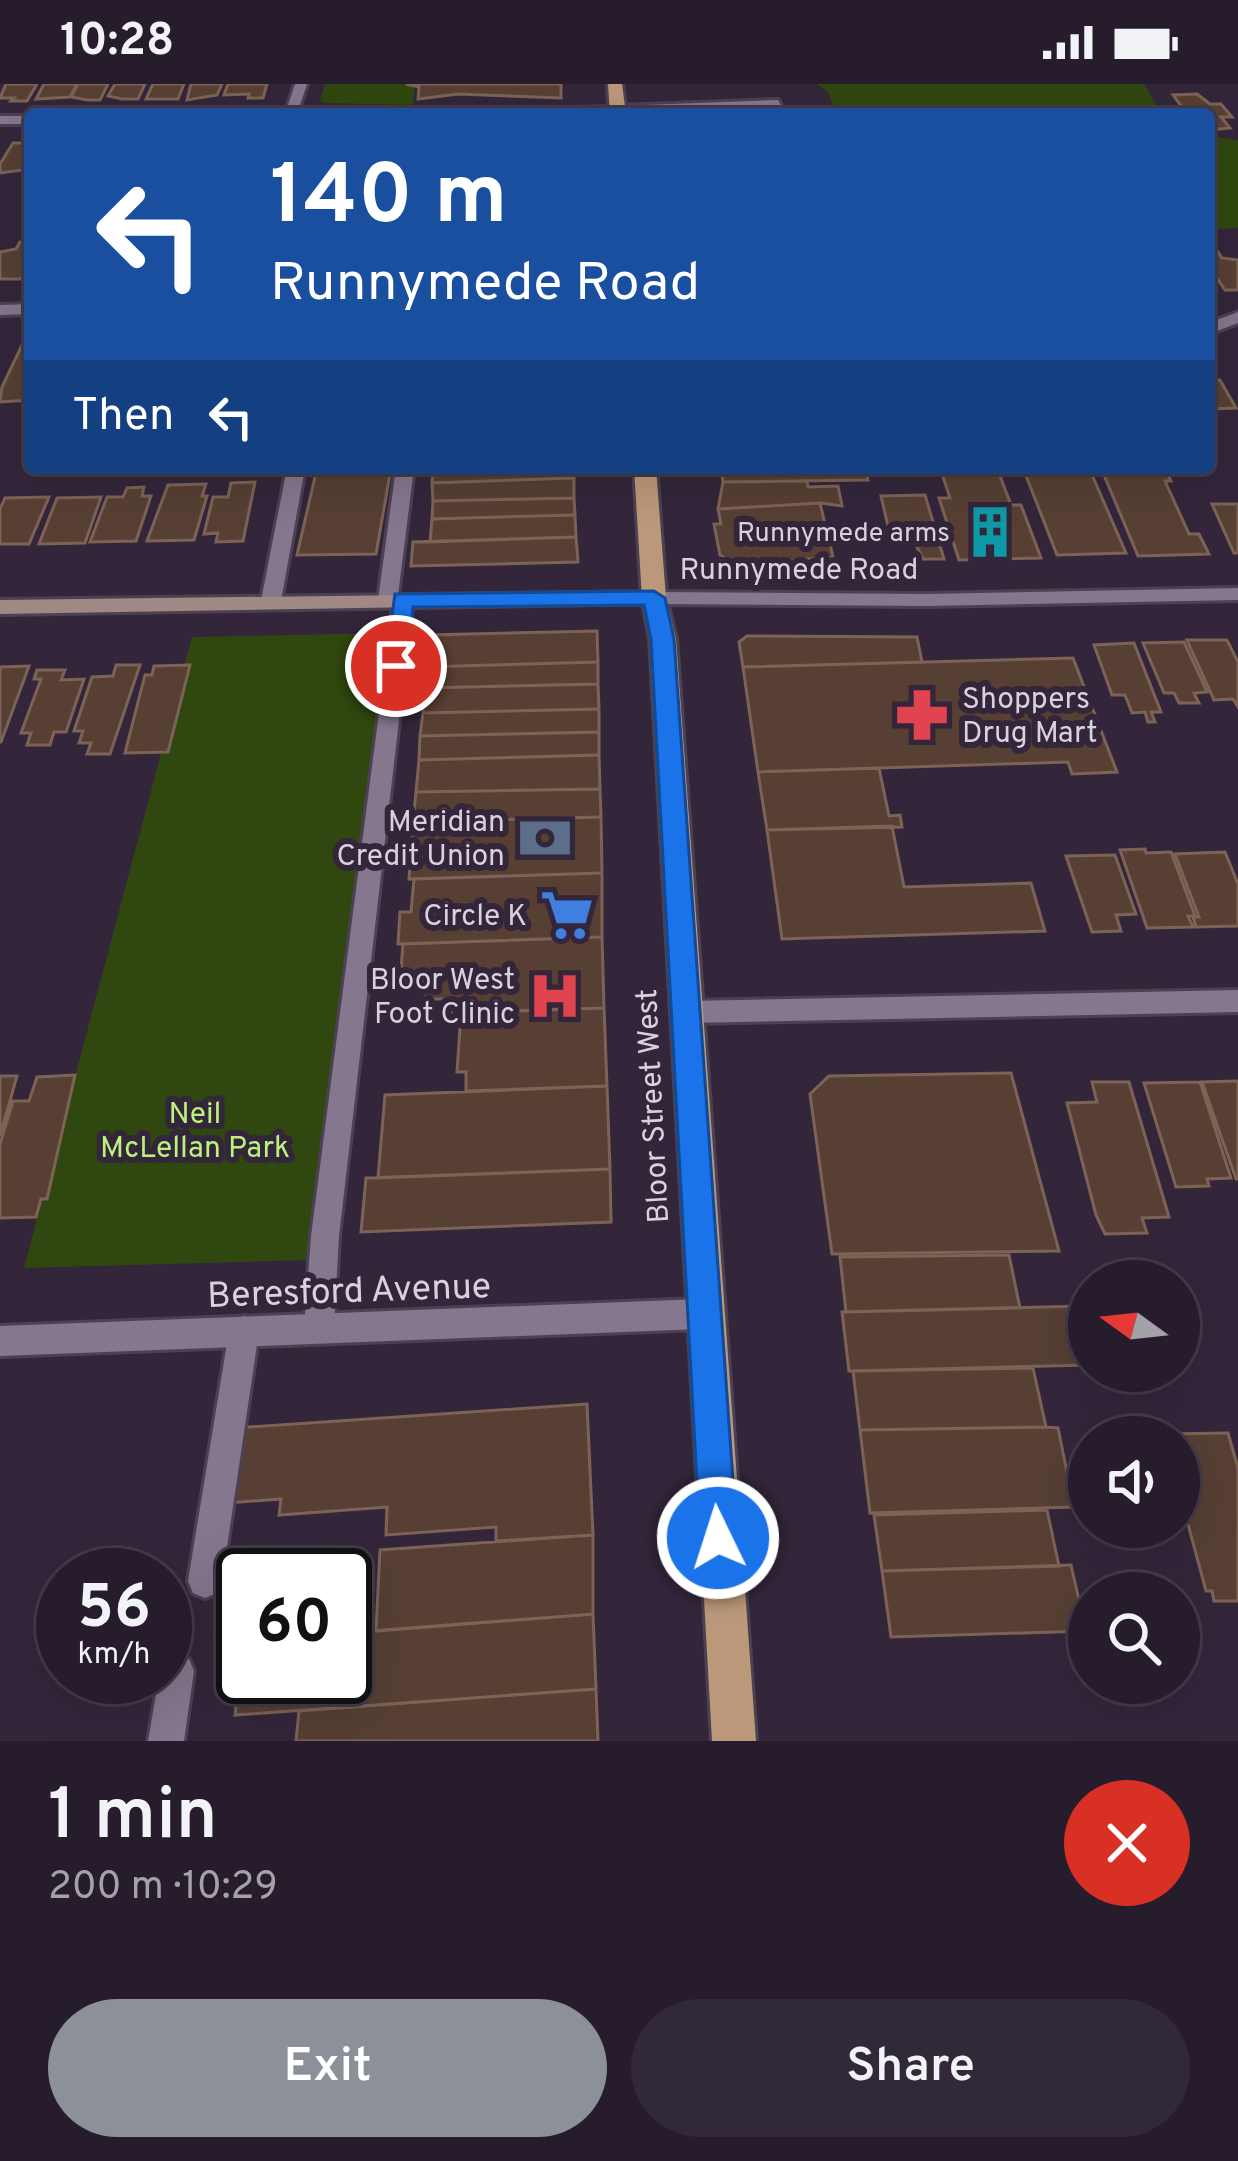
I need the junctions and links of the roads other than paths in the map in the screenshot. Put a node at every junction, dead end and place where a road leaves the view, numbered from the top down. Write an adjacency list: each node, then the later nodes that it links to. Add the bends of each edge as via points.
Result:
1 (295, 474): 7 (street)
2 (405, 474): 6 (street)
3 (645, 474): 5 (main road, Bloor Street West)
4 (1238, 594): 5 (street, Runnymede Road)
5 (654, 598): 6 (street, Runnymede Road); 10 (main road, Bloor Street West)
6 (395, 600): 7 (street, Runnymede Road); 12 (street)
7 (271, 601): 8 (street, Runnymede Road)
8 (0, 607)
9 (1238, 1001): 10 (street)
10 (688, 1012): 11 (main road, Bloor Street West)
11 (701, 1314): 12 (street, Beresford Avenue); 18 (main road, Bloor Street West)
12 (319, 1328): 13 (street, Beresford Avenue)
13 (244, 1331): 14 (street, Beresford Avenue); 15 (street)
14 (0, 1341)
15 (205, 1581)
16 (171, 1704): 17 (street)
17 (166, 1741)
18 (734, 1741)

